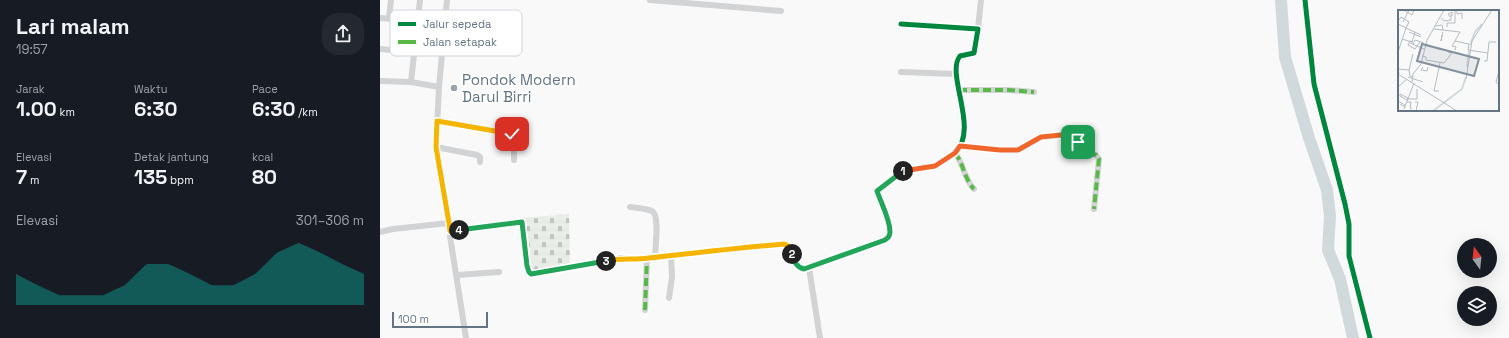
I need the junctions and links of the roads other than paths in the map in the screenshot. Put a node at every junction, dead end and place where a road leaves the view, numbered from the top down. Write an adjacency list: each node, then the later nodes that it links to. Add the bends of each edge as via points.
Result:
1 (391, 0): 12 (street)
2 (420, 0): 8 (street)
3 (447, 0): 9 (street)
4 (650, 0): 7 (street)
5 (981, 0): 14 (street)
6 (1305, 0): 48 (street, via 1314,84 1345,204 1349,224 1349,256)
7 (690, 2): 10 (street)
8 (419, 10)
9 (446, 10)
10 (782, 11)
11 (380, 18): 12 (street)
12 (389, 18)
13 (901, 24): 14 (street)
14 (978, 29): 20 (street, via 974,53 959,57)
15 (380, 49): 16 (street)
16 (390, 50)
17 (413, 56): 22 (street)
18 (442, 56): 23 (street)
19 (901, 72): 20 (street)
20 (957, 74): 24 (street)
21 (380, 81): 22 (street)
22 (411, 82): 23 (street)
23 (439, 87): 26 (street)
24 (959, 90): 25 (street); 27 (street, via 964,116 963,141)
25 (1034, 92)
26 (437, 121): 28 (street); 30 (street, via 511,133 514,136)
27 (960, 146): 29 (street); 34 (street, via 1018,150 1041,137 1073,134 1081,151 1096,155 1099,159)
28 (436, 147): 31 (street, via 477,155); 35 (street)
29 (955, 153): 32 (street); 41 (street, via 935,166 900,172 877,191 888,221 888,238)
30 (514, 160)
31 (480, 162)
32 (974, 189)
33 (630, 207): 39 (street, via 652,211 655,214)
34 (1094, 209)
35 (449, 223): 36 (street); 37 (street)
36 (450, 231): 40 (street, via 522,222 527,266 531,274 620,258); 43 (street)
37 (380, 232)
38 (671, 255): 39 (street); 41 (street, via 784,244 790,247 798,267); 44 (street, via 672,277)
39 (655, 257): 40 (street)
40 (647, 258): 45 (street)
41 (809, 268): 47 (street)
42 (498, 272): 43 (street)
43 (457, 275): 46 (street)
44 (669, 298)
45 (646, 310)
46 (466, 338)
47 (820, 338)
48 (1370, 338)

